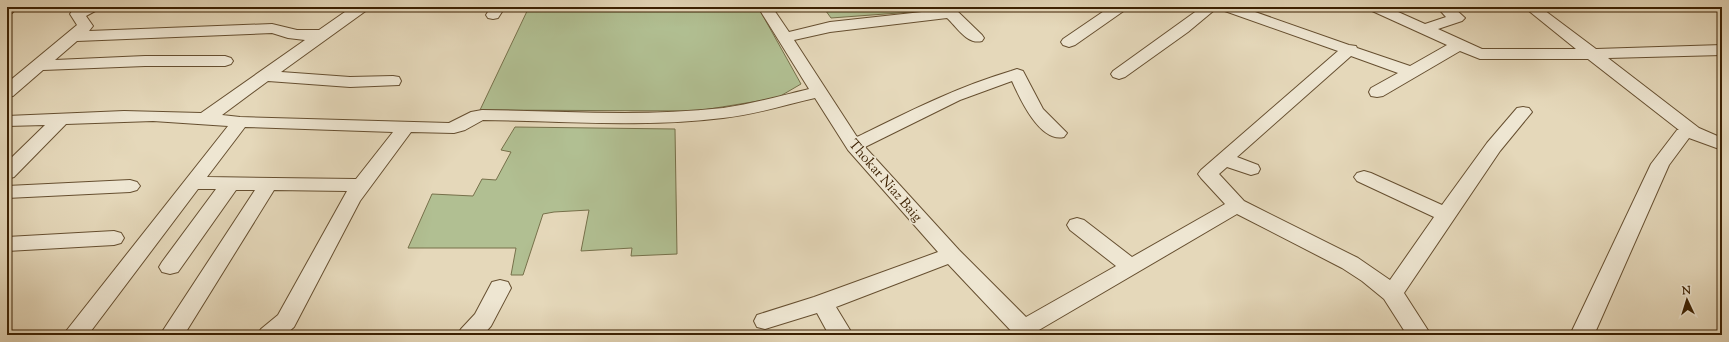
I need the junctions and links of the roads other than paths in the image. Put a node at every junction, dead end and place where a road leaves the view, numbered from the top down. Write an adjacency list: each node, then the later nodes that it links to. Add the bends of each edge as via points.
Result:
1 (11, 7): 11 (street)
2 (92, 7): 14 (street, via 77,14 85,26)
3 (362, 7): 15 (street)
4 (765, 7): 16 (street, Thokar Niaz Baig)
5 (1120, 7): 18 (street)
6 (1211, 7): 26 (street)
7 (1227, 7): 20 (street)
8 (1375, 7): 13 (street)
9 (1444, 7): 13 (street, via 1457,18)
10 (1531, 7): 22 (street)
11 (7, 10)
12 (947, 10): 16 (street, via 830,27); 17 (street)
13 (1424, 29): 19 (street)
14 (74, 36): 15 (street, via 273,27 294,34); 24 (street)
15 (322, 36): 27 (street)
16 (784, 38): 30 (street, Thokar Niaz Baig)
17 (976, 38)
18 (1069, 42)
19 (1458, 45): 22 (street, via 1488,55); 25 (street)
20 (1350, 49): 25 (street); 42 (street)
21 (1718, 53): 22 (street)
22 (1593, 54): 38 (street)
23 (225, 60): 24 (street)
24 (39, 65): 29 (street)
25 (1411, 72): 31 (street)
26 (1119, 74)
27 (265, 76): 28 (street, via 350,82); 33 (street)
28 (393, 81)
29 (7, 92)
30 (818, 92): 37 (street, via 749,109 721,113 626,118 482,115 454,128); 41 (street, Thokar Niaz Baig)
31 (1377, 92)
32 (1523, 112): 53 (street, via 1493,148)
33 (207, 117): 34 (street, via 164,115); 36 (street)
34 (61, 119): 35 (street); 44 (street)
35 (7, 120)
36 (240, 122): 37 (street); 46 (street)
37 (406, 126): 49 (street)
38 (1693, 132): 40 (street); 71 (street, via 1683,134 1660,164)
39 (1058, 133): 41 (street, via 1035,111 1017,74 964,93)
40 (1722, 145)
41 (854, 146): 57 (street, Thokar Niaz Baig)
42 (1224, 159): 43 (street); 52 (street, via 1208,174)
43 (1251, 170)
44 (7, 173)
45 (1364, 177): 53 (street)
46 (192, 183): 47 (street); 65 (street)
47 (230, 184): 48 (street); 59 (street)
48 (268, 184): 49 (street); 66 (street)
49 (361, 185): 67 (street, via 286,321)
50 (130, 186): 51 (street)
51 (7, 192)
52 (1237, 206): 58 (street); 61 (street, via 1350,264)
53 (1446, 215): 61 (street)
54 (1077, 225): 58 (street)
55 (114, 238): 56 (street)
56 (7, 244)
57 (952, 255): 62 (street); 64 (street, Thokar Niaz Baig)
58 (1130, 266): 64 (street)
59 (170, 267)
60 (500, 288): 68 (street, via 483,320)
61 (1392, 293): 70 (street)
62 (822, 303): 63 (street); 69 (street)
63 (764, 321)
64 (1026, 332)
65 (75, 335)
66 (172, 335)
67 (269, 335)
68 (469, 335)
69 (841, 335)
70 (1419, 335)
71 (1582, 335)

